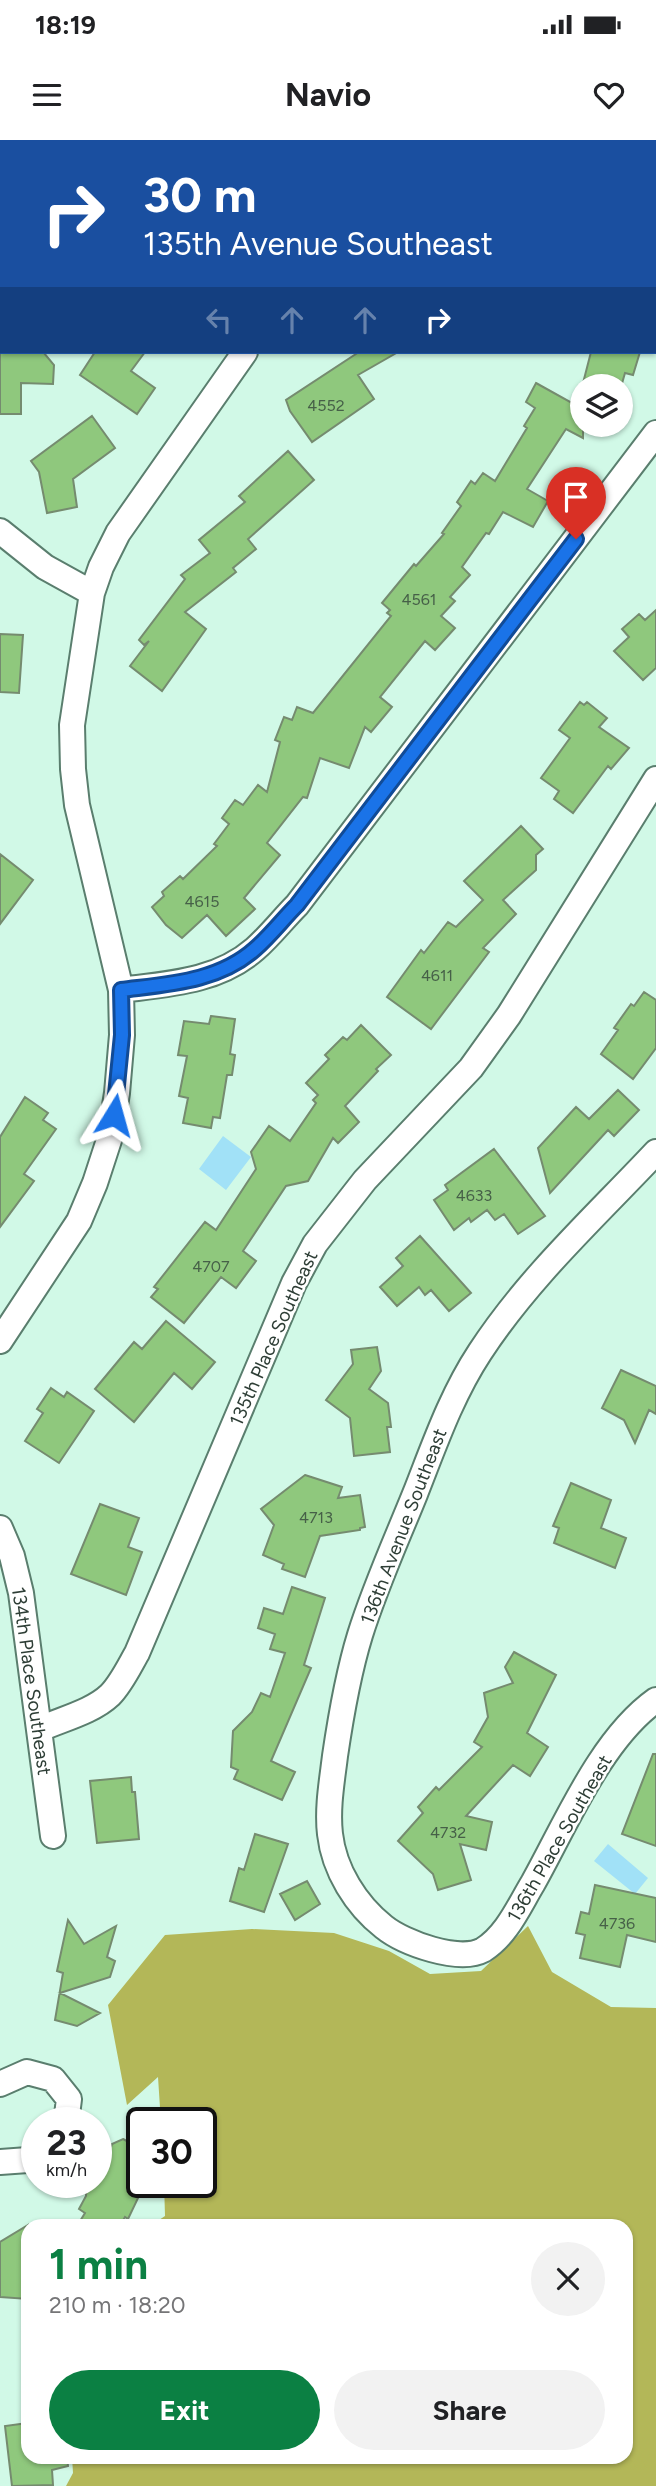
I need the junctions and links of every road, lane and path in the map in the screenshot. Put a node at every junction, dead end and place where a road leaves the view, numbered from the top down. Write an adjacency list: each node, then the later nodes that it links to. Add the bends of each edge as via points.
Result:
1 (244, 354): 4 (street, via 118,534)
2 (656, 433): 6 (street, via 297,905 254,950 224,970 195,981)
3 (0, 531): 4 (street, via 45,567)
4 (92, 593): 6 (street, via 72,725 73,769 77,806)
5 (656, 779): 11 (street, 135th Place Southeast, via 471,1068 365,1180 315,1244 124,1676 110,1695)
6 (121, 990): 8 (street, via 117,1093 110,1137 95,1183 79,1221)
7 (656, 1152): 13 (street, 136th Avenue Southeast, via 545,1266 478,1355 452,1401 360,1634 341,1709 330,1834 339,1870 352,1893 386,1929)
8 (0, 1341)
9 (0, 1528): 11 (street, 134th Place Southeast, via 21,1593)
10 (656, 1700): 13 (street, 136th Place Southeast, via 638,1713 615,1742 506,1930 481,1951 463,1955)
11 (40, 1729): 12 (street, 134th Place Southeast)
12 (53, 1836)
13 (409, 1940)
14 (0, 2084): 15 (street, via 27,2072 53,2079 69,2099)
15 (68, 2107)
16 (21, 2160): 17 (street)
17 (0, 2162)

